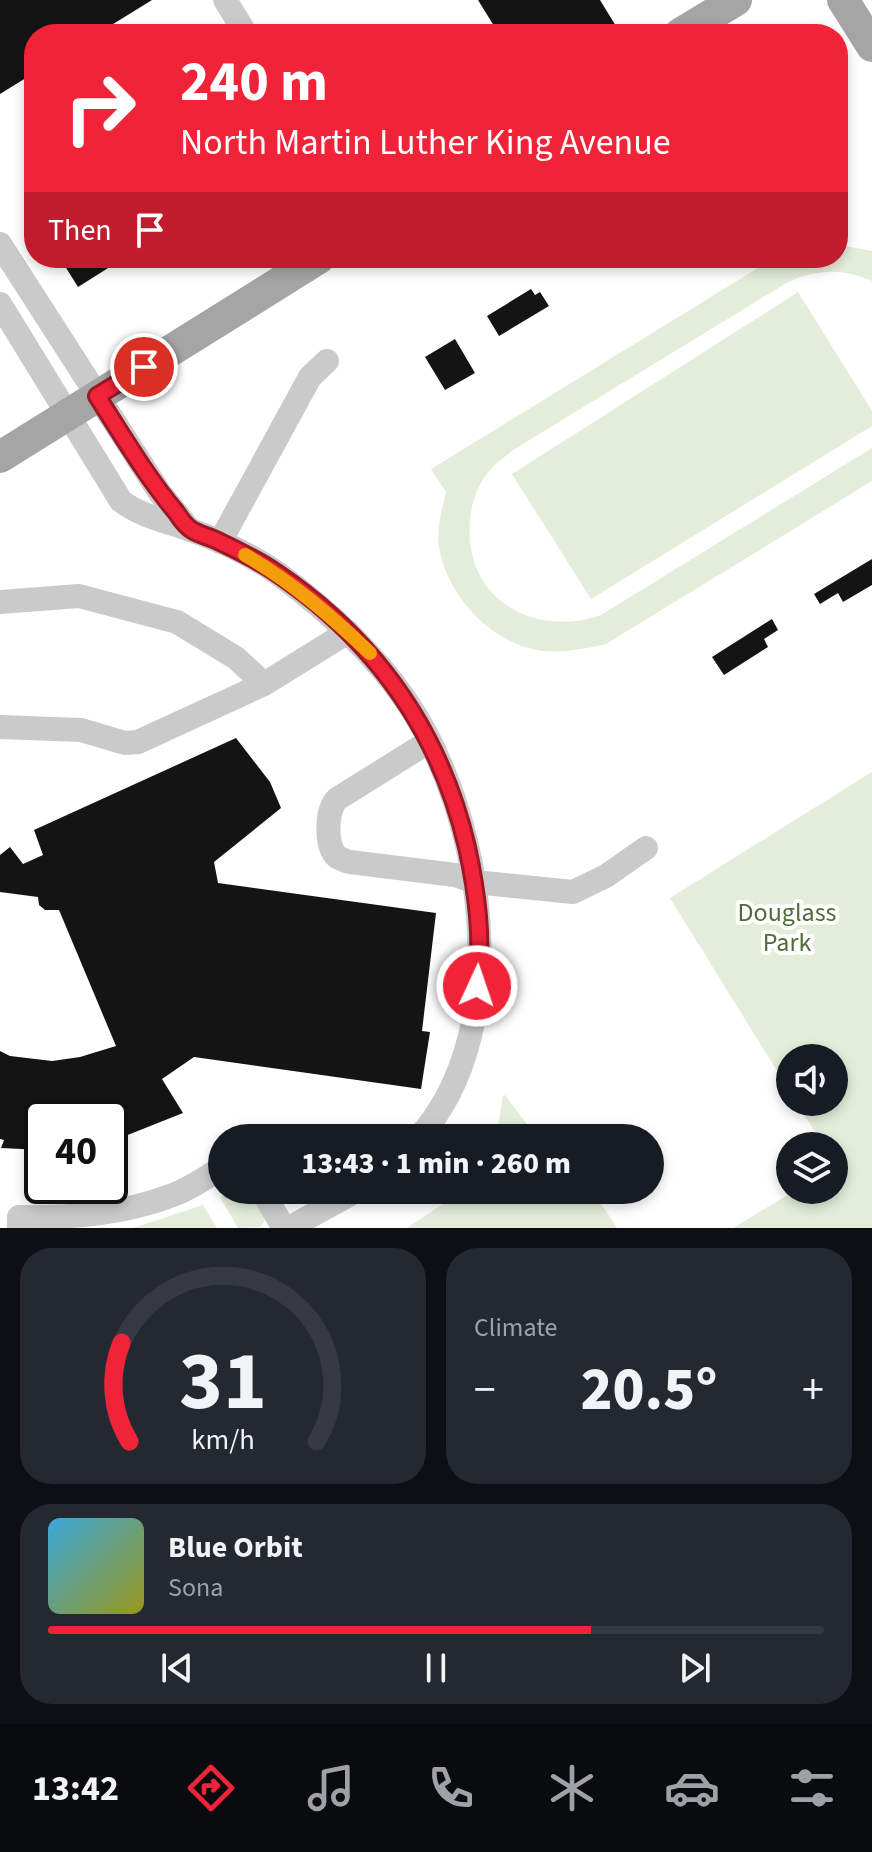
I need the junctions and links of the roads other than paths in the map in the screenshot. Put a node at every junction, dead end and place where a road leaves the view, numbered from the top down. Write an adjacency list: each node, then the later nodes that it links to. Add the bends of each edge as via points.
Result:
1 (225, 0): 4 (street)
2 (736, 0): 5 (main road)
3 (843, 0): 6 (main road)
4 (240, 24)
5 (696, 24)
6 (872, 46)
7 (0, 244): 11 (street)
8 (303, 268): 11 (main road)
9 (0, 304): 12 (street)
10 (327, 361): 15 (street, via 310,377)
11 (97, 396): 12 (main road); 14 (street)
12 (68, 415): 13 (main road); 14 (street, via 121,501 136,512)
13 (0, 457)
14 (190, 530): 15 (street)
15 (220, 542): 17 (street, via 277,573)
16 (0, 602): 18 (street, via 79,596 177,622 236,658)
17 (348, 632): 18 (street); 20 (street, via 381,667)
18 (264, 684): 19 (street, via 138,742 81,730)
19 (0, 727)
20 (430, 741): 22 (street, via 456,803); 22 (street, via 330,806 333,849 338,858 350,862)
21 (646, 848): 22 (street, via 573,892)
22 (475, 882): 23 (street, via 479,968 465,1053 452,1089)
23 (428, 1124)
24 (208, 1176): 27 (street, via 174,1195 109,1212 77,1218 19,1217)
25 (271, 1204): 28 (street)
26 (331, 1204): 28 (street)
27 (19, 1228)
28 (287, 1228)

